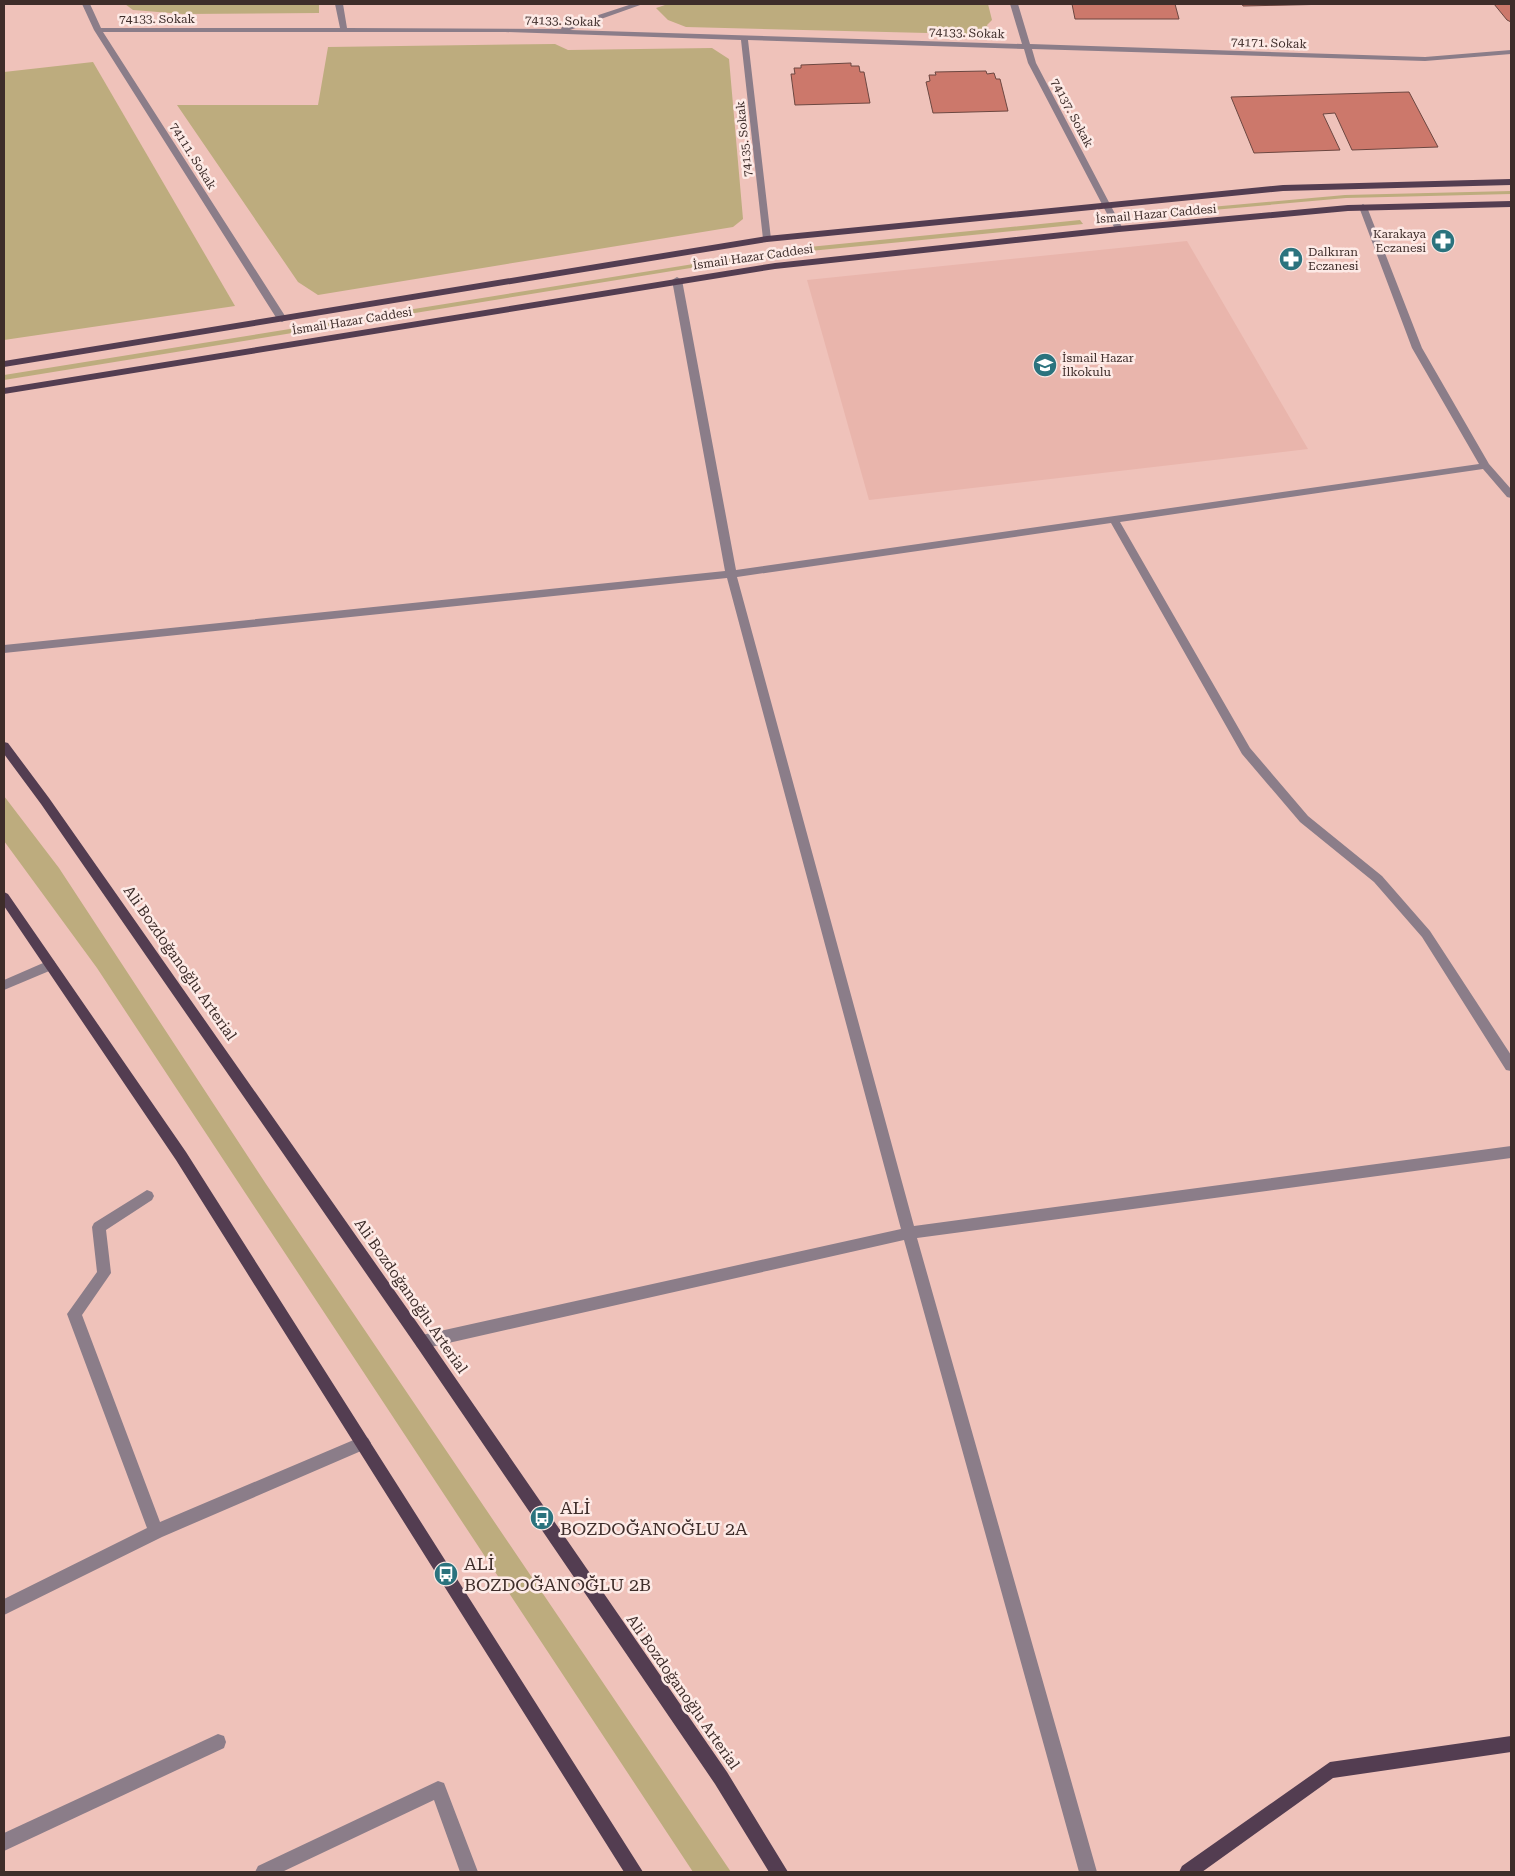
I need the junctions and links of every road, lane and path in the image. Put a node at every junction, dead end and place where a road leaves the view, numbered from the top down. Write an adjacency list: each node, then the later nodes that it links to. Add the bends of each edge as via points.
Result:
1 (86, 4): 5 (street, 74111. Sokak)
2 (339, 4): 6 (street)
3 (639, 4): 7 (street)
4 (1014, 4): 9 (street, 74137. Sokak)
5 (98, 30): 6 (street, 74133. Sokak); 18 (street, 74111. Sokak)
6 (344, 30): 7 (street, 74133. Sokak)
7 (558, 32): 8 (street, 74133. Sokak)
8 (744, 36): 9 (street, 74133. Sokak); 16 (street, 74135. Sokak)
9 (1026, 46): 10 (street, 74171. Sokak, via 1425,59); 13 (street, 74137. Sokak)
10 (1511, 52)
11 (1511, 182): 13 (main road, İsmail Hazar Caddesi, via 1283,188)
12 (1511, 204): 14 (main road, İsmail Hazar Caddesi)
13 (1107, 206): 15 (street, 74137. Sokak); 16 (main road, İsmail Hazar Caddesi)
14 (1363, 207): 15 (main road, İsmail Hazar Caddesi); 21 (street, via 1417,348)
15 (1119, 229): 17 (main road, İsmail Hazar Caddesi, via 775,266)
16 (767, 239): 18 (main road, İsmail Hazar Caddesi)
17 (677, 280): 20 (main road, İsmail Hazar Caddesi); 24 (street)
18 (282, 319): 19 (main road, İsmail Hazar Caddesi)
19 (4, 364)
20 (4, 391)
21 (1485, 466): 22 (street); 23 (street)
22 (1511, 495)
23 (1114, 520): 24 (street); 30 (street, via 1246,751 1304,818 1378,879 1426,934)
24 (731, 574): 25 (street); 33 (street)
25 (4, 649)
26 (4, 746): 34 (main road, Ali Bozdoğanoğlu Arterial, via 45,800)
27 (4, 897): 28 (main road)
28 (50, 965): 29 (street); 35 (main road, via 181,1156)
29 (4, 984)
30 (1511, 1066)
31 (1511, 1152): 33 (street)
32 (147, 1196): 36 (street, via 99,1227 104,1273 74,1314)
33 (909, 1233): 34 (street); 45 (street)
34 (422, 1342): 44 (main road, Ali Bozdoğanoğlu Arterial, via 721,1778)
35 (363, 1443): 36 (street); 43 (main road)
36 (156, 1532): 37 (street)
37 (4, 1607)
38 (218, 1742): 40 (street)
39 (1511, 1744): 46 (main road, via 1330,1770)
40 (4, 1842)
41 (264, 1872): 42 (street, via 438,1789)
42 (469, 1872)
43 (634, 1872)
44 (779, 1872)
45 (1088, 1872)
46 (1188, 1872)

